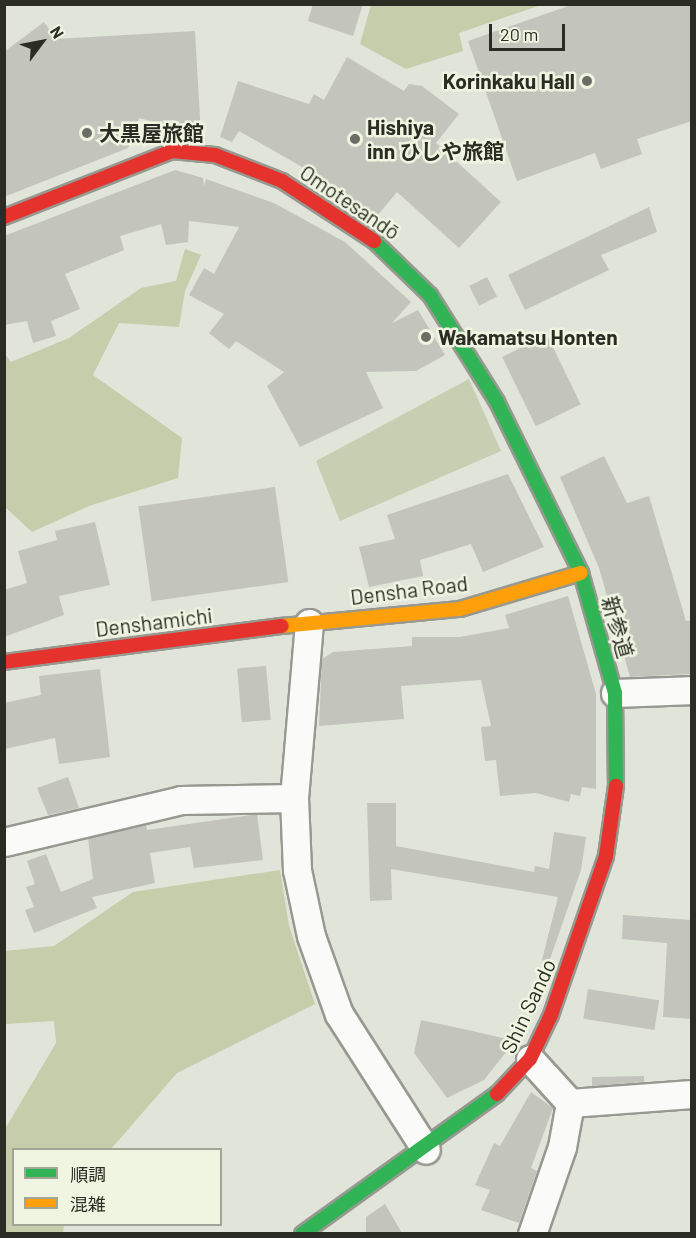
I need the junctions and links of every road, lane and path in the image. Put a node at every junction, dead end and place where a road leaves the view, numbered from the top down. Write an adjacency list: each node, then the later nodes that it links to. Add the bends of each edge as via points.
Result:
1 (4, 217): 2 (street, Omotesandō, via 172,151 214,155 291,187 366,233 430,294 497,402)
2 (581, 573): 3 (street, Densha Road, via 460,609); 6 (street, 新参道)
3 (309, 622): 4 (street, Denshamichi); 7 (street)
4 (4, 662)
5 (692, 690): 6 (street)
6 (615, 693): 9 (street, Shin Sando, via 618,770 608,847 571,966)
7 (294, 798): 8 (street, via 182,800); 12 (street, via 297,870 311,936 339,1014)
8 (4, 842)
9 (530, 1059): 11 (street); 12 (street, Shin Sando, via 483,1109)
10 (692, 1094): 11 (street)
11 (570, 1103): 14 (street, via 562,1147)
12 (426, 1150): 13 (street, Shin Sando)
13 (302, 1233)
14 (532, 1233)

